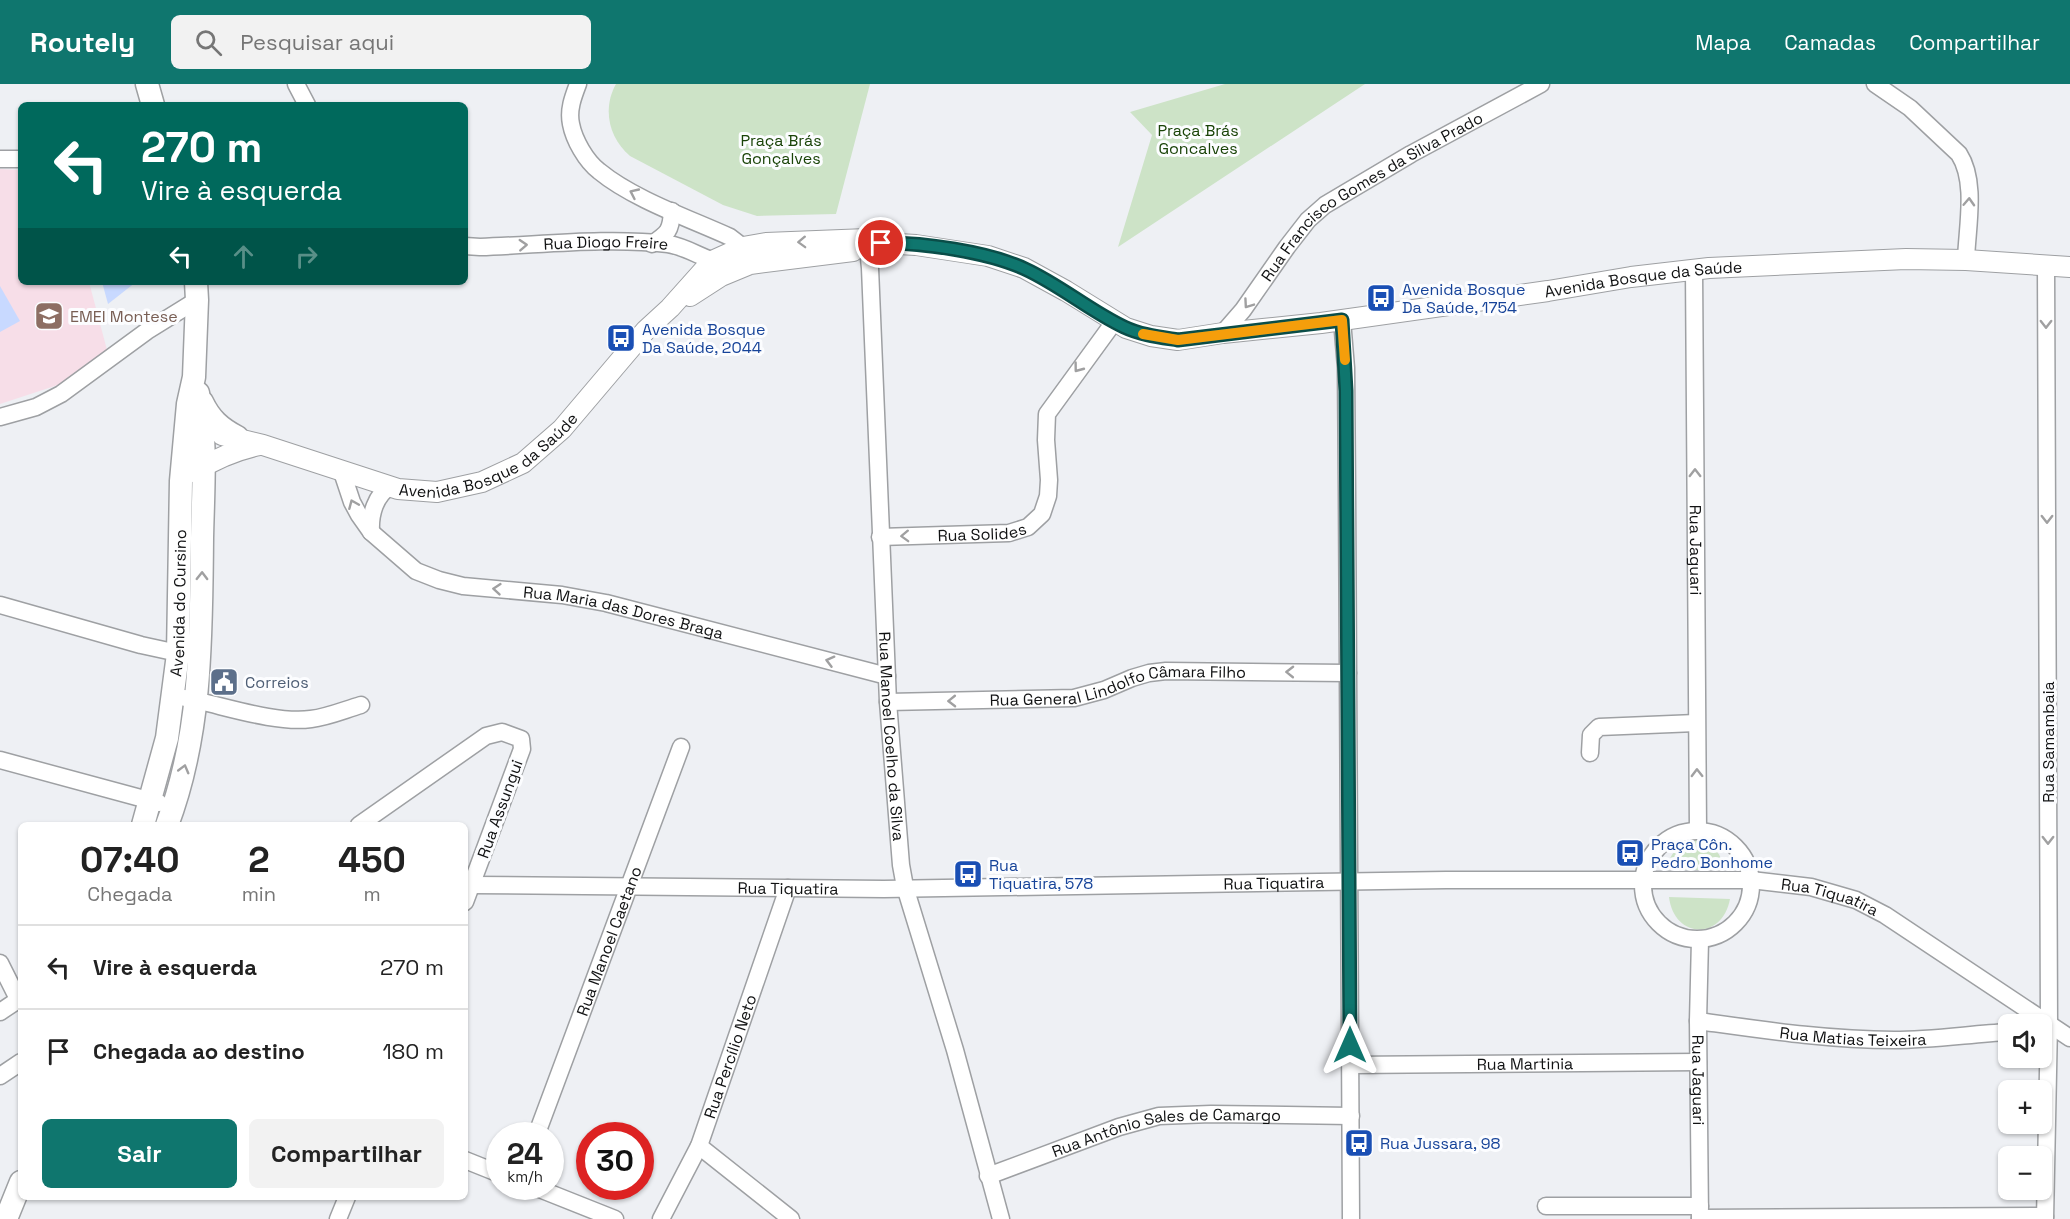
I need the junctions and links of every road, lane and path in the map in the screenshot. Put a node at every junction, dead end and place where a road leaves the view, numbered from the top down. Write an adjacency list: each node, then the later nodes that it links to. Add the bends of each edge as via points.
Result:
1 (147, 84): 6 (main road)
2 (296, 84): 7 (street)
3 (578, 84): 10 (street, one-way to 3, via 622,187 596,169 578,144 571,124 570,107)
4 (1541, 84): 24 (street, Rua Francisco Gomes da Silva Prado, one-way to 24, via 1325,205 1308,220)
5 (1875, 84): 15 (street, one-way to 5, via 1969,177 1964,162 1910,108)
6 (152, 102)
7 (305, 102)
8 (0, 159): 9 (street)
9 (18, 159)
10 (672, 211): 11 (street, via 671,228); 14 (street, via 730,237)
11 (652, 244): 13 (street, Rua Diogo Freire, one-way to 11); 16 (street, Rua Diogo Freire, via 679,246)
12 (872, 244): 14 (street, Avenida Bosque da Saúde); 23 (street, Avenida Bosque da Saúde, via 916,245 988,256 1024,268); 36 (street, Rua Manoel Coelho da Silva)
13 (468, 246)
14 (745, 259): 16 (street, Avenida Bosque da Saúde); 21 (street, Avenida Bosque da Saúde)
15 (1966, 260): 17 (street, Avenida Bosque da Saúde); 19 (street, Avenida Bosque da Saúde, via 1835,261)
16 (712, 261): 21 (street, Avenida Bosque da Saúde)
17 (2046, 266): 18 (street, Avenida Bosque da Saúde); 68 (street, Rua Samambaia, one-way to 68)
18 (2070, 267)
19 (1694, 276): 22 (street, Avenida Bosque da Saúde, via 1631,277); 45 (street, Rua Jaguari, one-way to 19)
20 (196, 291): 25 (main road, Avenida do Cursino); 26 (street, via 61,394 36,407)
21 (670, 308): 34 (street, Avenida Bosque da Saúde, via 646,330 562,429 523,463 482,482 437,492)
22 (1342, 320): 24 (street, Avenida Bosque da Saúde); 39 (street, via 1346,368)
23 (1114, 322): 24 (street, Avenida Bosque da Saúde, via 1151,336 1178,340); 36 (street, Rua Solides, one-way to 36, via 1047,414 1048,496 1035,521 1009,533)
24 (1223, 333)
25 (196, 386): 27 (main road, Avenida do Cursino); 28 (main road, via 210,417); 30 (main road, Avenida do Cursino, via 188,404)
26 (0, 417)
27 (203, 434): 28 (street, Avenida Bosque da Saúde); 30 (street); 31 (main road, Avenida do Cursino)
28 (237, 437): 29 (street, Avenida Bosque da Saúde)
29 (263, 445): 31 (street, via 227,454); 32 (street, Avenida Bosque da Saúde)
30 (183, 446): 33 (main road, Avenida do Cursino)
31 (203, 466): 33 (street); 38 (main road, Avenida do Cursino, one-way to 31)
32 (342, 472): 34 (street, Avenida Bosque da Saúde); 35 (street, Rua Maria das Dores Braga, one-way to 32, via 352,502)
33 (181, 481): 38 (main road, Avenida do Cursino)
34 (391, 486): 35 (street, via 375,507)
35 (371, 532): 40 (street, Rua Maria das Dores Braga, one-way to 35, via 606,603 439,580 416,571)
36 (880, 537): 40 (street, Rua Manoel Coelho da Silva)
37 (0, 605): 38 (street)
38 (189, 656): 41 (main road, Avenida do Cursino); 42 (main road, Avenida do Cursino)
39 (1348, 673): 43 (street, Rua General Lindolfo Câmara Filho, one-way to 43, via 1166,671 1074,698); 56 (street)
40 (887, 676): 43 (street, Rua Manoel Coelho da Silva)
41 (173, 695): 42 (street); 49 (main road, Avenida do Cursino)
42 (196, 700): 44 (street, via 298,719 331,715); 50 (main road, Avenida do Cursino, one-way to 42, via 191,742)
43 (888, 702): 59 (street, Rua Manoel Coelho da Silva, via 897,839)
44 (361, 705)
45 (1696, 723): 47 (street, via 1599,727 1591,735); 53 (street, Rua Jaguari, one-way to 45)
46 (681, 747): 58 (street, Rua Manoel Caetano)
47 (1590, 753)
48 (0, 760): 49 (street)
49 (151, 800): 50 (street); 51 (main road, Avenida do Cursino)
50 (170, 816)
51 (144, 822)
52 (363, 822): 57 (street, Rua Assungui, via 486,736 502,732 513,735 521,740 522,749)
53 (1698, 831): 54 (street, via 1676,835 1658,846); 55 (street, via 1717,835 1734,845 1746,861)
54 (1642, 879): 55 (street, Rua Tiquatira); 56 (street, Rua Tiquatira); 62 (street, via 1645,902 1656,922 1675,936)
55 (1751, 880): 62 (street, via 1749,902 1738,922 1720,935); 67 (street, Rua Tiquatira, via 1811,887 1856,900 1885,915)
56 (1349, 882): 59 (street, Rua Tiquatira); 75 (street)
57 (472, 885): 58 (street, Rua Tiquatira); 61 (street, Rua Assungui)
58 (630, 887): 60 (street, Rua Tiquatira); 79 (street, Rua Manoel Caetano)
59 (905, 887): 60 (street, Rua Tiquatira); 83 (street, Rua Manoel Coelho da Silva, via 955,1050)
60 (788, 888): 80 (street, Rua Percílio Neto)
61 (468, 895)
62 (1700, 940): 69 (street, Rua Jaguari)
63 (0, 963): 64 (street)
64 (18, 995)
65 (18, 1000): 66 (street)
66 (0, 1012)
67 (2027, 1014)
68 (2046, 1014)
69 (1698, 1021): 71 (street, Rua Matias Teixeira, via 1868,1040); 73 (street, Rua Jaguari)
70 (2052, 1030): 72 (street, Rua Tiquatira)
71 (1998, 1033)
72 (2070, 1038)
73 (1698, 1062): 75 (street, Rua Martinia); 88 (street, Rua Jaguari)
74 (18, 1064): 77 (street)
75 (1351, 1065): 78 (street)
76 (2046, 1068): 89 (street, Rua Samambaia)
77 (0, 1076)
78 (1350, 1116): 83 (street, Rua Antônio Sales de Camargo, via 1159,1116); 96 (street)
79 (541, 1122)
80 (699, 1146): 93 (street, Rua Percílio Neto); 94 (street)
81 (468, 1161): 82 (street)
82 (486, 1168)
83 (988, 1176): 95 (street, Rua Manoel Coelho da Silva)
84 (18, 1189): 90 (main road)
85 (564, 1199): 92 (street)
86 (346, 1200): 91 (street)
87 (1546, 1206): 88 (street)
88 (1700, 1214): 89 (street)
89 (2045, 1217)
90 (6, 1219)
91 (338, 1219)
92 (615, 1219)
93 (661, 1219)
94 (791, 1219)
95 (1001, 1219)
96 (1351, 1219)

